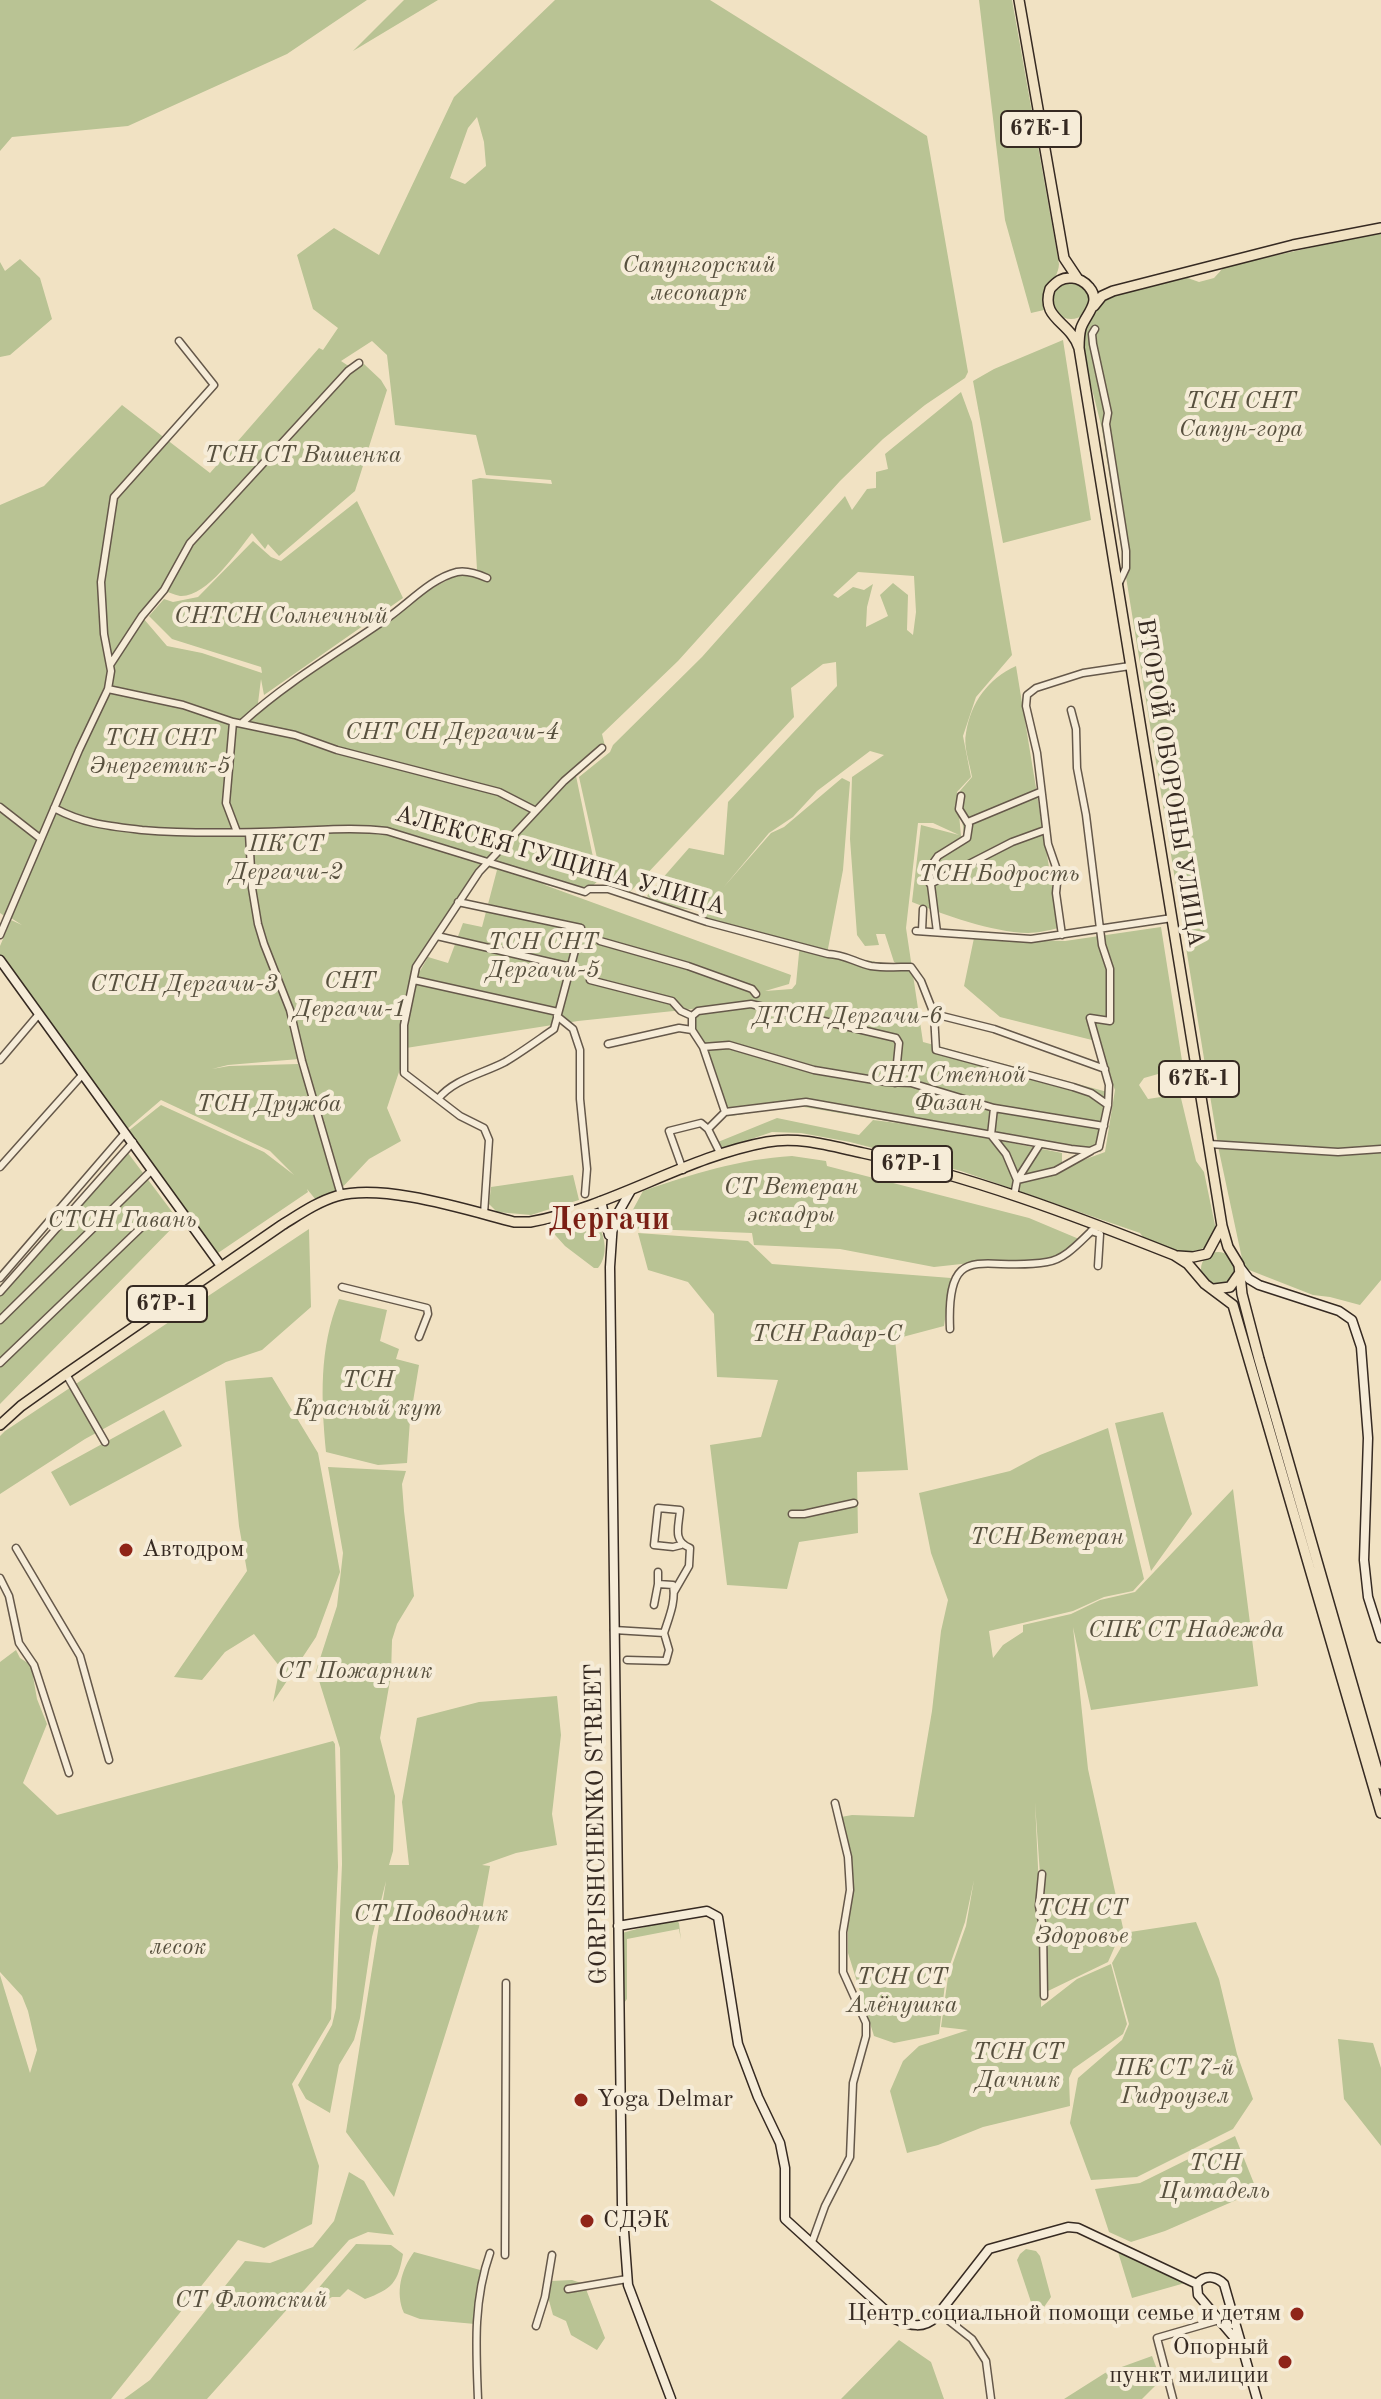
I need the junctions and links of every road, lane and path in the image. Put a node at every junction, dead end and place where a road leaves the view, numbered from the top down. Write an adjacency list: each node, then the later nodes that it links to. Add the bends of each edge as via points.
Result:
1 (1019, 0): 3 (main road, 67К-1)
2 (1381, 228): 7 (main road)
3 (1064, 258): 4 (main road, 67К-1); 5 (main road, 67К-1)
4 (1078, 279): 5 (main road); 6 (main road, 67К-1)
5 (1057, 282): 10 (main road, 67К-1, via 1048,306)
6 (1088, 286): 7 (main road); 8 (main road)
7 (1113, 291): 8 (main road)
8 (1093, 307): 9 (main road, 67К-1)
9 (1086, 319): 10 (main road); 13 (main road, ВТОРОЙ ОБОРОНЫ УЛИЦА / 67К-1)
10 (1062, 322): 13 (main road, ВТОРОЙ ОБОРОНЫ УЛИЦА / 67К-1)
11 (1095, 329): 16 (street, via 1093,344 1126,551)
12 (179, 341): 17 (street, via 214,385 114,497 101,582)
13 (1079, 348): 16 (main road, ВТОРОЙ ОБОРОНЫ УЛИЦА / 67К-1)
14 (359, 363): 17 (street, via 190,543 164,590)
15 (487, 578): 22 (street, via 457,572 427,588 270,697)
16 (1118, 585): 18 (main road, ВТОРОЙ ОБОРОНЫ УЛИЦА / 67К-1)
17 (110, 665): 19 (street)
18 (1130, 666): 24 (street, via 1083,673 1030,691 1026,706); 38 (main road, ВТОРОЙ ОБОРОНЫ УЛИЦА / 67К-1)
19 (108, 689): 21 (street); 27 (street)
20 (1071, 710): 39 (street)
21 (233, 722): 22 (street); 31 (street, via 226,803)
22 (243, 722): 28 (street, via 499,792)
23 (602, 748): 28 (street)
24 (1040, 792): 29 (street); 30 (street)
25 (961, 796): 29 (street, via 959,809)
26 (0, 807): 33 (street)
27 (54, 808): 31 (street, АЛЕКСЕЯ ГУЩИНА УЛИЦА, via 101,826); 33 (street)
28 (536, 811): 34 (street)
29 (968, 822): 35 (street, via 966,841 931,863)
30 (1045, 830): 35 (street); 42 (street, via 1058,873)
31 (237, 832): 32 (street, АЛЕКСЕЯ ГУЩИНА УЛИЦА)
32 (249, 833): 34 (street, АЛЕКСЕЯ ГУЩИНА УЛИЦА, via 367,828); 81 (street, via 258,924 290,1010)
33 (41, 839): 41 (street)
34 (487, 864): 36 (street); 52 (street, АЛЕКСЕЯ ГУЩИНА УЛИЦА, via 585,892 608,889 862,964 911,967)
35 (930, 884): 40 (street)
36 (458, 902): 43 (street); 46 (street, via 581,928)
37 (923, 909): 40 (street, via 919,931)
38 (1172, 918): 39 (street); 71 (main road, ВТОРОЙ ОБОРОНЫ УЛИЦА / 67К-1)
39 (1101, 928): 42 (street); 58 (street, via 1110,969 1110,1021 1090,1018)
40 (937, 932): 42 (street, via 1022,939)
41 (0, 935)
42 (1062, 935)
43 (437, 936): 46 (street); 47 (street, via 416,967)
44 (600, 941): 49 (street, via 688,966)
45 (0, 960): 50 (main road)
46 (571, 967): 51 (street)
47 (414, 980): 51 (street); 61 (street, via 404,1025 404,1073)
48 (590, 980): 53 (street, via 672,1001)
49 (756, 994)
50 (39, 1014): 57 (street); 59 (main road)
51 (558, 1014): 61 (street, via 554,1029 510,1059 449,1085); 80 (street, via 573,1029 580,1050)
52 (934, 1014): 58 (street, via 994,1029); 62 (street, via 936,1050 1091,1093)
53 (692, 1016): 54 (street); 60 (street, via 751,1004 896,1038)
54 (692, 1030): 55 (street, via 679,1028); 56 (street)
55 (608, 1044)
56 (703, 1047): 60 (street, via 729,1045 814,1070); 64 (street)
57 (0, 1060)
58 (1105, 1069): 62 (street)
59 (83, 1074): 67 (main road); 75 (street)
60 (895, 1083): 63 (street)
61 (438, 1099): 86 (street, via 484,1128 489,1140)
62 (1108, 1105): 65 (street)
63 (994, 1108): 65 (street); 68 (street)
64 (725, 1112): 66 (street); 68 (street, via 806,1102)
65 (1104, 1126): 72 (street)
66 (708, 1129): 74 (street); 77 (street, via 697,1123 669,1131)
67 (125, 1133): 69 (main road); 98 (street)
68 (991, 1135): 70 (street); 78 (street)
69 (133, 1142): 76 (main road); 104 (street)
70 (1040, 1144): 72 (street); 78 (street)
71 (1209, 1144): 73 (street, via 1338,1152); 89 (main road, ВТОРОЙ ОБОРОНЫ УЛИЦА / 67К-1)
72 (1095, 1149): 78 (street, via 1055,1171)
73 (1381, 1149)
74 (721, 1155): 77 (main road, 67Р-1); 82 (main road, 67Р-1, via 767,1142 816,1142)
75 (0, 1167)
76 (152, 1170): 94 (main road); 106 (street)
77 (683, 1170): 79 (main road, 67Р-1)
78 (1017, 1180): 82 (street)
79 (630, 1192): 83 (main road, 67Р-1); 88 (main road, GORPISHCHENKO STREET)
80 (585, 1194)
81 (341, 1195): 86 (main road, 67Р-1, via 412,1197); 94 (main road, 67Р-1, via 313,1206)
82 (1014, 1196): 90 (main road, 67Р-1)
83 (604, 1203): 84 (main road, 67Р-1); 85 (main road, via 615,1205); 85 (main road, via 608,1215); 88 (main road, GORPISHCHENKO STREET)
84 (573, 1210): 86 (main road, 67Р-1, via 530,1222); 88 (main road, via 591,1212)
85 (615, 1211): 88 (main road)
86 (484, 1214)
87 (151, 1218): 109 (street)
88 (609, 1223): 122 (main road, GORPISHCHENKO STREET)
89 (1222, 1226): 91 (main road); 93 (main road, 67К-1)
90 (1094, 1228): 92 (main road, 67Р-1); 95 (street, via 1100,1234); 107 (street, via 1067,1254 1047,1262 966,1267 952,1283)
91 (1207, 1254): 92 (main road, 67Р-1); 93 (main road, via 1220,1250); 97 (main road, via 1199,1265)
92 (1174, 1255): 97 (main road, 67Р-1)
93 (1233, 1255): 96 (main road, 67К-1)
94 (221, 1266): 110 (main road, 67Р-1)
95 (1098, 1266)
96 (1239, 1270): 100 (main road, via 1236,1282); 101 (main road); 102 (main road, 67К-1)
97 (1200, 1277): 103 (main road)
98 (0, 1278)
99 (342, 1287): 108 (street, via 427,1308)
100 (1226, 1288): 101 (main road, 67К-1); 103 (main road, 67К-1)
101 (1241, 1288): 102 (main road, 67К-1); 105 (main road)
102 (1264, 1288): 105 (main road, via 1247,1294); 124 (main road, 67К-1, via 1352,1320 1361,1347 1368,1438 1364,1560)
103 (1214, 1289): 130 (main road, via 1231,1303 1236,1316)
104 (0, 1292)
105 (1244, 1302): 128 (main road)
106 (0, 1320)
107 (950, 1329)
108 (419, 1337)
109 (0, 1363)
110 (66, 1374): 111 (main road, 67Р-1); 112 (street)
111 (0, 1425)
112 (105, 1442)
113 (854, 1503): 114 (street)
114 (792, 1514)
115 (681, 1545): 115 (street, via 680,1510 658,1508 654,1545); 120 (street, via 690,1548 689,1566)
116 (16, 1548): 126 (street, via 80,1656)
117 (658, 1572): 119 (street)
118 (0, 1578): 127 (street)
119 (658, 1584): 120 (street, via 673,1585); 121 (street)
120 (674, 1592): 123 (street)
121 (654, 1605)
122 (614, 1630): 123 (street); 132 (main road, GORPISHCHENKO STREET)
123 (664, 1633): 125 (street, via 666,1661)
124 (1381, 1638)
125 (627, 1660)
126 (109, 1760)
127 (69, 1773)
128 (1381, 1784)
129 (835, 1803): 135 (street, via 850,1890 841,1957 866,2036 853,2083 850,2157)
130 (1381, 1813)
131 (1042, 1874): 134 (street)
132 (618, 1926): 135 (main road, via 707,1911 718,1917 738,2044 783,2155 785,2219); 139 (main road, GORPISHCHENKO STREET)
133 (506, 1983): 137 (street)
134 (1044, 1996)
135 (812, 2242): 142 (main road, via 895,2319 924,2325)
136 (490, 2253): 146 (street, via 475,2324)
137 (505, 2255)
138 (552, 2255): 144 (street)
139 (627, 2279): 141 (street); 147 (main road, GORPISHCHENKO STREET)
140 (1197, 2284): 142 (main road, via 1068,2227 989,2249); 143 (main road, via 1198,2295); 145 (main road, via 1209,2277 1224,2284)
141 (568, 2289)
142 (939, 2313): 148 (street, via 972,2339 986,2361)
143 (1219, 2320): 145 (main road); 149 (street, via 1157,2338)
144 (536, 2326)
145 (1239, 2343): 150 (main road)
146 (478, 2399)
147 (671, 2399)
148 (991, 2399)
149 (1173, 2399)
150 (1257, 2399)

